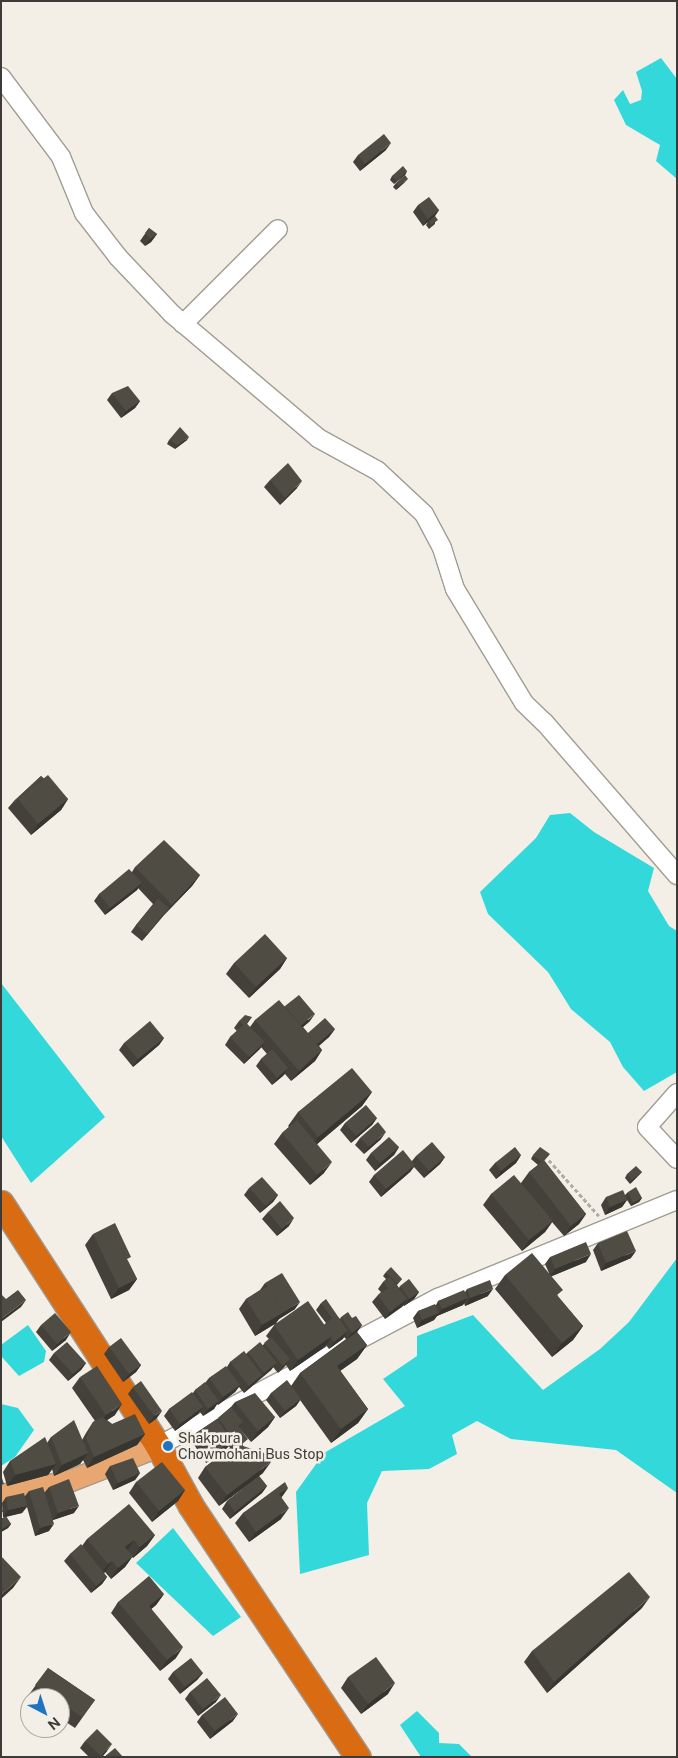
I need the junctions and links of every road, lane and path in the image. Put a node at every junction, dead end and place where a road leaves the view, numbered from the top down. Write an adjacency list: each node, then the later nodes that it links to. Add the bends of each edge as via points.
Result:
1 (1, 77): 3 (street, via 61,157 84,213 118,257)
2 (278, 229): 3 (street)
3 (183, 324): 4 (street, via 318,438 378,471 424,514 442,548 455,590 524,703)
4 (677, 875)
5 (677, 1093): 6 (street, via 647,1128)
6 (677, 1159)
7 (549, 1160): 10 (path)
8 (677, 1200): 10 (street)
9 (1, 1203): 11 (highway)
10 (610, 1228): 11 (street, via 438,1298)
11 (158, 1446): 12 (main road, via 71,1480); 13 (highway, via 191,1506)
12 (1, 1496)
13 (358, 1757)

